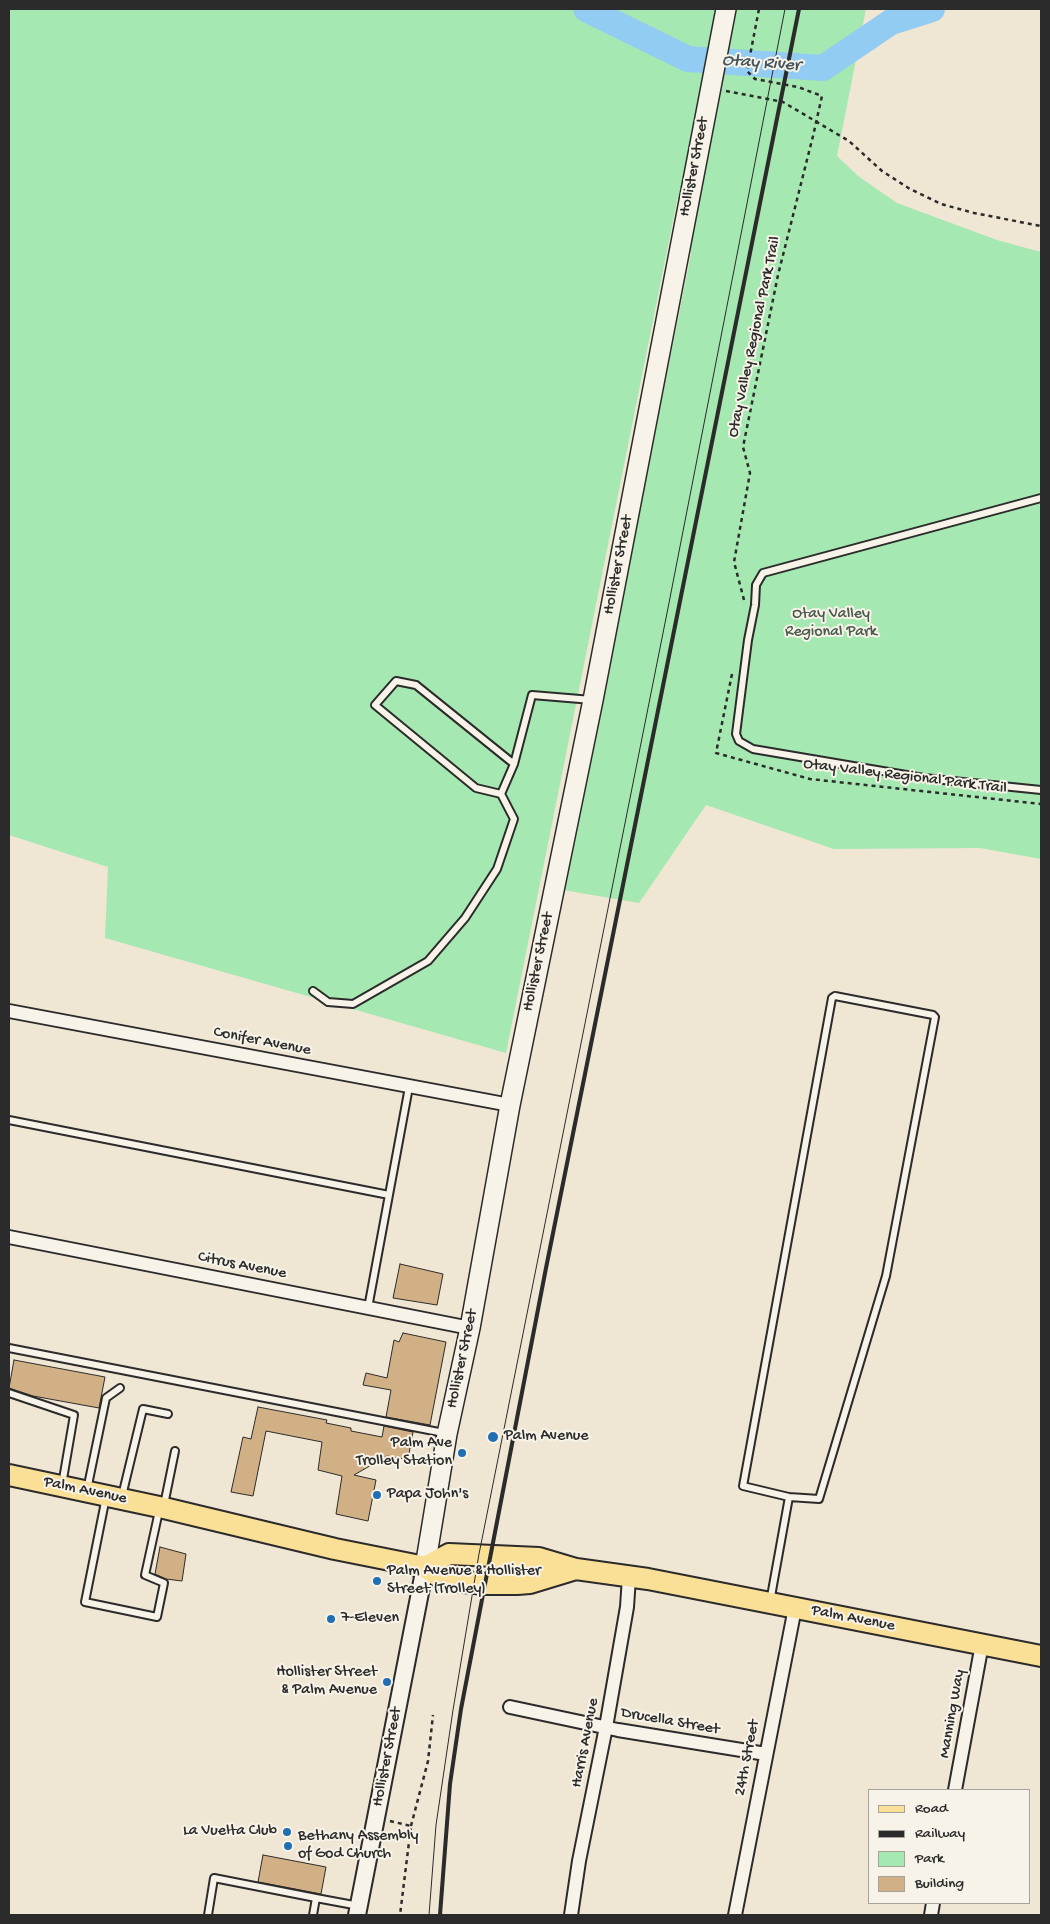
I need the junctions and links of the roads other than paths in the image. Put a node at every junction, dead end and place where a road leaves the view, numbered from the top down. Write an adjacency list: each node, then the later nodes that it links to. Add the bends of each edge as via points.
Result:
1 (726, 9): 3 (main road, Hollister Street)
2 (1041, 498): 5 (lane, via 763,573 756,585 736,734 739,741 753,749 924,778)
3 (593, 700): 4 (lane, via 532,695); 10 (main road, Hollister Street)
4 (514, 764): 6 (lane); 6 (lane, via 416,685 396,681 375,705 476,788)
5 (1041, 790)
6 (501, 794): 7 (lane, via 514,819 497,869 465,918 428,961 354,1004 328,1002)
7 (313, 991)
8 (9, 1010): 9 (street, Conifer Avenue)
9 (409, 1087): 10 (street, Conifer Avenue); 12 (lane)
10 (510, 1105): 15 (main road, Hollister Street)
11 (9, 1120): 12 (lane)
12 (389, 1195): 14 (lane)
13 (9, 1236): 14 (street, Citrus Avenue)
14 (368, 1308): 15 (street, Citrus Avenue)
15 (470, 1328): 20 (main road, Hollister Street)
16 (9, 1348): 20 (lane)
17 (120, 1388): 24 (lane, via 106,1398)
18 (9, 1393): 23 (lane, via 74,1415)
19 (168, 1414): 26 (lane, via 143,1409)
20 (447, 1434): 28 (main road, Hollister Street)
21 (175, 1451): 27 (lane)
22 (9, 1475): 23 (main road, Palm Avenue)
23 (61, 1486): 24 (main road, Palm Avenue)
24 (87, 1492): 26 (main road, Palm Avenue)
25 (789, 1497): 25 (lane, via 820,1498 886,1276 935,1017 835,996 832,998 743,1486); 31 (lane)
26 (114, 1498): 27 (main road, Palm Avenue); 27 (lane, via 85,1602 157,1616 164,1583 145,1575)
27 (161, 1508): 28 (main road, Palm Avenue)
28 (425, 1567): 29 (main road, Palm Avenue, via 453,1553 539,1558); 29 (main road, Palm Avenue, via 443,1580 509,1584 530,1583); 40 (street, Hollister Street)
29 (576, 1569): 30 (main road, Palm Avenue)
30 (629, 1576): 31 (main road, Palm Avenue); 36 (street, Harris Avenue, via 627,1607)
31 (770, 1603): 32 (main road, Palm Avenue)
32 (795, 1608): 33 (main road, Palm Avenue); 37 (street, 24th Street)
33 (982, 1644): 34 (main road, Palm Avenue); 38 (street, Manning Way)
34 (1041, 1656)
35 (510, 1707): 36 (street, Drucella Street)
36 (606, 1727): 37 (street, Drucella Street); 43 (street, Harris Avenue)
37 (766, 1754): 44 (street, 24th Street)
38 (955, 1789)
39 (316, 1898): 40 (lane); 41 (lane, via 214,1878); 42 (lane)
40 (358, 1911)
41 (208, 1915)
42 (313, 1915)
43 (570, 1915)
44 (735, 1915)

